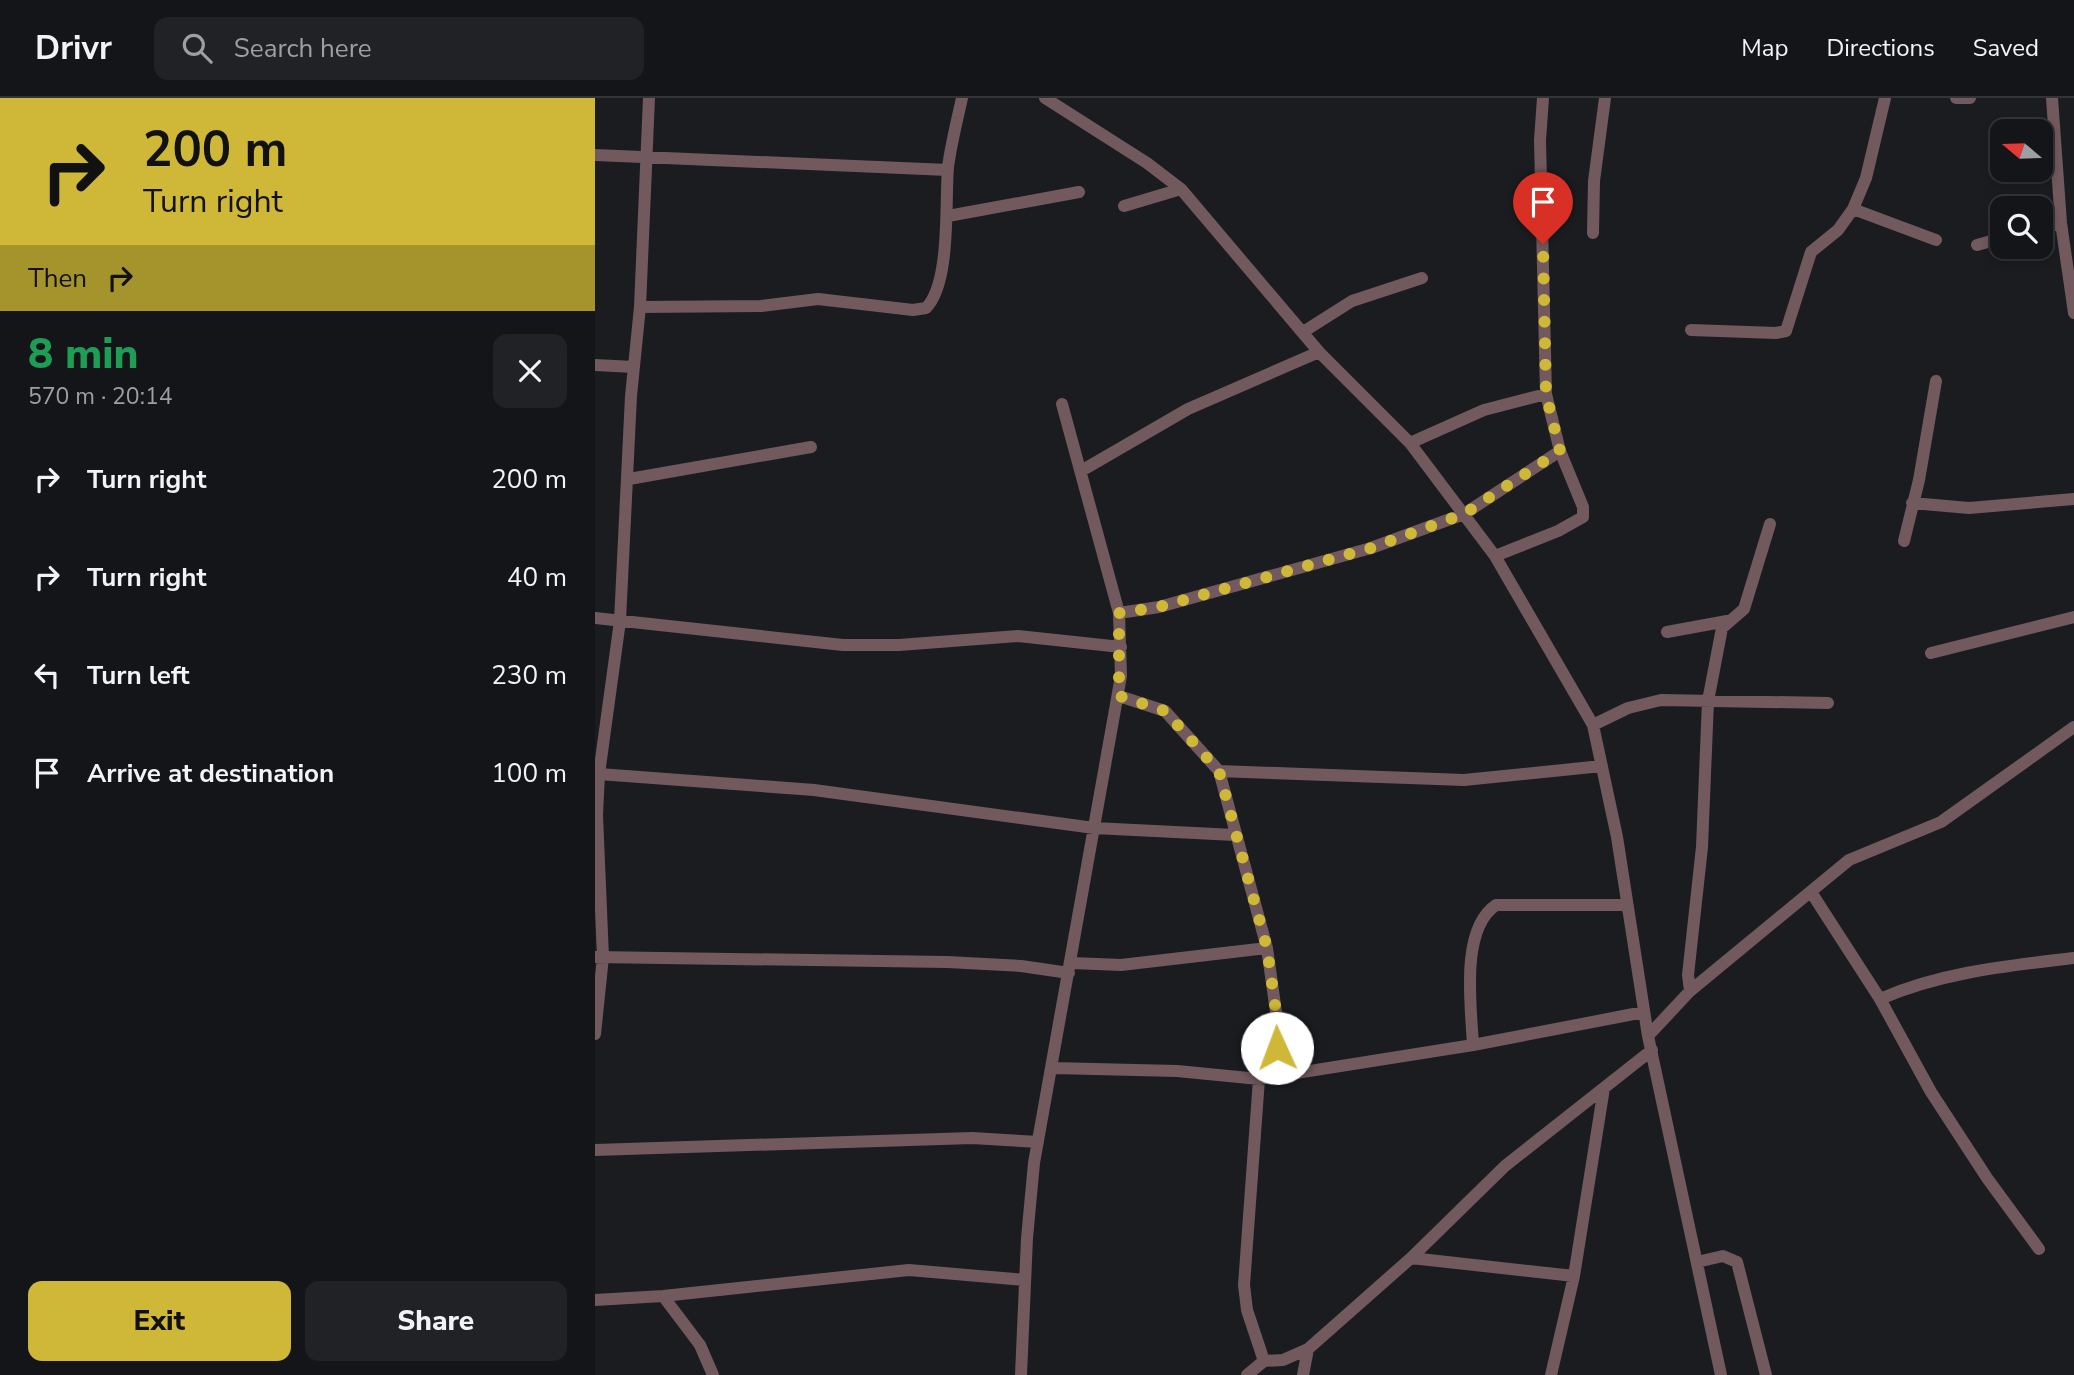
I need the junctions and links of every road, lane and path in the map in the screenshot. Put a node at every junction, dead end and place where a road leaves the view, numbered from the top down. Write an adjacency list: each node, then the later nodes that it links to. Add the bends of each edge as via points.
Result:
1 (649, 98): 11 (street)
2 (962, 98): 12 (street)
3 (1045, 98): 13 (street)
4 (1543, 98): 33 (street)
5 (1605, 98): 20 (street, via 1594,181)
6 (1885, 98): 16 (street, via 1866,178)
7 (1956, 98): 8 (street)
8 (1970, 98)
9 (2052, 98): 18 (street)
10 (595, 155): 11 (street)
11 (644, 157): 12 (street); 25 (street)
12 (948, 170): 17 (street)
13 (1181, 189): 15 (street); 28 (street)
14 (1079, 192): 17 (street)
15 (1124, 206)
16 (1853, 209): 21 (street); 27 (street, via 1838,230 1811,253 1786,331)
17 (948, 216): 25 (street, via 937,290 926,308 818,299 761,306)
18 (2061, 223): 19 (street); 26 (street)
19 (2053, 225)
20 (1593, 233)
21 (1936, 240)
22 (1990, 241): 23 (street)
23 (1977, 245)
24 (1422, 278): 28 (street, via 1352,301)
25 (640, 307): 31 (street)
26 (2074, 313)
27 (1691, 330)
28 (1303, 332): 29 (street)
29 (1319, 352): 35 (street); 38 (street, via 1188,409)
30 (595, 365): 31 (street)
31 (633, 367): 39 (street)
32 (1936, 381): 41 (street)
33 (1546, 394): 35 (street, via 1484,410); 37 (street)
34 (1062, 404): 38 (street)
35 (1410, 443): 42 (street)
36 (811, 447): 39 (street)
37 (1560, 451): 42 (street); 45 (street, via 1583,517)
38 (1081, 471): 46 (street)
39 (629, 479): 49 (street)
40 (2074, 499): 41 (street, via 1969,508)
41 (1912, 503): 44 (street)
42 (1464, 514): 45 (street); 46 (street, via 1371,548 1159,607)
43 (1770, 524): 50 (street, via 1744,609)
44 (1904, 541)
45 (1495, 556): 57 (street)
46 (1119, 613): 52 (street)
47 (2074, 617): 53 (street)
48 (595, 618): 49 (street)
49 (620, 621): 52 (street, via 843,645 1019,636); 61 (street)
50 (1727, 621): 51 (street); 55 (street)
51 (1667, 632)
52 (1121, 647): 54 (street)
53 (1931, 653)
54 (1119, 696): 60 (street, via 1165,711); 63 (street)
55 (1708, 701): 56 (street); 57 (street, via 1645,703); 71 (street, via 1704,820 1688,975)
56 (1828, 703)
57 (1593, 725): 59 (street)
58 (2074, 727): 65 (street, via 1941,822 1849,860)
59 (1601, 766): 60 (street, via 1464,780); 66 (street)
60 (1219, 771): 64 (street)
61 (599, 774): 62 (street); 63 (street, via 814,790)
62 (596, 815): 68 (street)
63 (1094, 828): 64 (street); 70 (street)
64 (1235, 835): 67 (street)
65 (1811, 892): 71 (street); 72 (street)
66 (1626, 905): 73 (street); 76 (street, via 1496,905 1485,912 1469,978)
67 (1267, 948): 70 (street); 79 (street, via 1277,1019)
68 (599, 957): 70 (street); 74 (street)
69 (2074, 958): 72 (street, via 1968,971 1927,980)
70 (1070, 968): 78 (street)
71 (1691, 991): 75 (street)
72 (1880, 999): 84 (street, via 1931,1091)
73 (1644, 1012): 75 (street); 76 (street)
74 (595, 1034)
75 (1649, 1036): 77 (street)
76 (1473, 1045): 79 (street)
77 (1652, 1051): 81 (street); 86 (street)
78 (1053, 1068): 80 (street, via 1177,1071); 82 (street)
79 (1275, 1077): 80 (street)
80 (1259, 1079): 92 (street, via 1244,1285)
81 (1604, 1088): 85 (street, via 1505,1166); 87 (street)
82 (1038, 1142): 83 (street, via 972,1138); 88 (street)
83 (595, 1150)
84 (2039, 1249)
85 (1411, 1258): 87 (street); 91 (street)
86 (1697, 1262): 98 (street); 99 (street, via 1723,1256 1737,1262)
87 (1574, 1276): 97 (street)
88 (1025, 1280): 89 (street, via 909,1270); 94 (street)
89 (663, 1296): 90 (street); 93 (street, via 700,1345)
90 (595, 1300)
91 (1308, 1349): 92 (street, via 1283,1360); 96 (street)
92 (1264, 1361): 95 (street)
93 (713, 1375)
94 (1021, 1375)
95 (1247, 1375)
96 (1303, 1375)
97 (1551, 1375)
98 (1721, 1375)
99 (1766, 1375)

